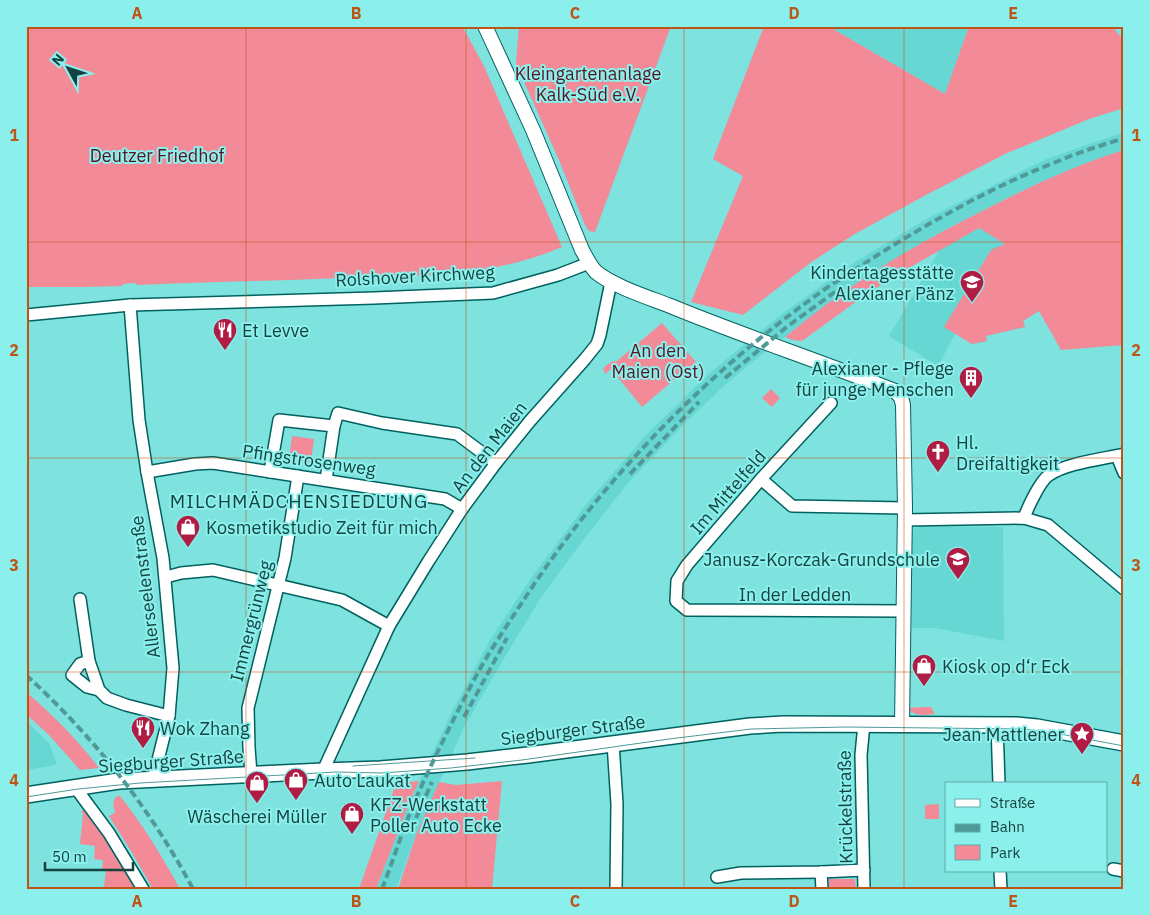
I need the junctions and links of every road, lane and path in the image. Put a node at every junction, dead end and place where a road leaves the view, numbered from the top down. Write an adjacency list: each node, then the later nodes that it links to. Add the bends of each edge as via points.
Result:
1 (485, 26): 2 (street, via 534,130)
2 (589, 263): 3 (street); 4 (street, Rolshover Kirchweg, via 493,293)
3 (611, 282): 9 (street, An den Maien, via 597,344); 17 (street, via 716,325 895,391 903,405)
4 (130, 305): 5 (street, Rolshover Kirchweg); 10 (street, Allerseelenstraße, via 139,420)
5 (26, 314)
6 (831, 403): 14 (street, Im Mittelfeld)
7 (334, 426): 9 (street, via 338,413 457,434); 11 (street, via 279,420); 15 (street)
8 (1120, 455): 12 (street); 18 (street, via 1064,468 1048,476 1030,502)
9 (496, 463): 16 (street, An den Maien)
10 (147, 472): 11 (street, Pfingstrosenweg, via 212,464); 19 (street, Allerseelenstraße)
11 (270, 472): 13 (street, Pfingstrosenweg)
12 (1124, 473)
13 (298, 476): 15 (street, Pfingstrosenweg); 20 (street, Immergrünweg)
14 (761, 479): 17 (street, via 792,506); 23 (street, Im Mittelfeld, via 676,581 676,601)
15 (326, 480): 16 (street, Pfingstrosenweg, via 445,499)
16 (462, 509): 25 (street, An den Maien)
17 (904, 514): 18 (street); 24 (street)
18 (1024, 518): 21 (street, via 1048,525)
19 (166, 577): 20 (street, via 213,570); 28 (street, Allerseelenstraße, via 173,668)
20 (278, 586): 25 (street, via 342,600); 35 (street, Immergrünweg, via 248,708)
21 (1124, 589)
22 (80, 599): 26 (street)
23 (687, 610): 24 (street, In der Ledden)
24 (903, 611): 30 (street)
25 (389, 626): 34 (street, An den Maien)
26 (89, 661): 27 (street); 27 (street, via 80,664 72,675 87,688)
27 (98, 690): 28 (street, via 107,698 126,705)
28 (169, 716): 36 (street, Allerseelenstraße)
29 (864, 724): 30 (main road, Siegburger Straße); 33 (main road, Siegburger Straße, via 750,726); 40 (street, Krückelstraße, via 861,755)
30 (902, 724): 31 (main road, Siegburger Straße)
31 (997, 724): 32 (main road, Siegburger Straße, via 1037,727); 37 (street)
32 (1124, 743)
33 (613, 744): 34 (main road, Siegburger Straße, via 467,762); 45 (street, via 617,804)
34 (323, 770): 35 (main road, Siegburger Straße)
35 (251, 774): 36 (main road, Siegburger Straße)
36 (154, 780): 38 (main road, Siegburger Straße)
37 (999, 782)
38 (76, 787): 39 (main road, Siegburger Straße); 44 (street, via 109,832)
39 (26, 795)
40 (864, 870): 41 (street); 47 (street, Krückelstraße)
41 (821, 872): 43 (street, via 741,873); 46 (street, Krückelstraße)
42 (1000, 872): 48 (street)
43 (717, 877)
44 (143, 889)
45 (616, 889)
46 (822, 889)
47 (864, 889)
48 (1001, 889)

